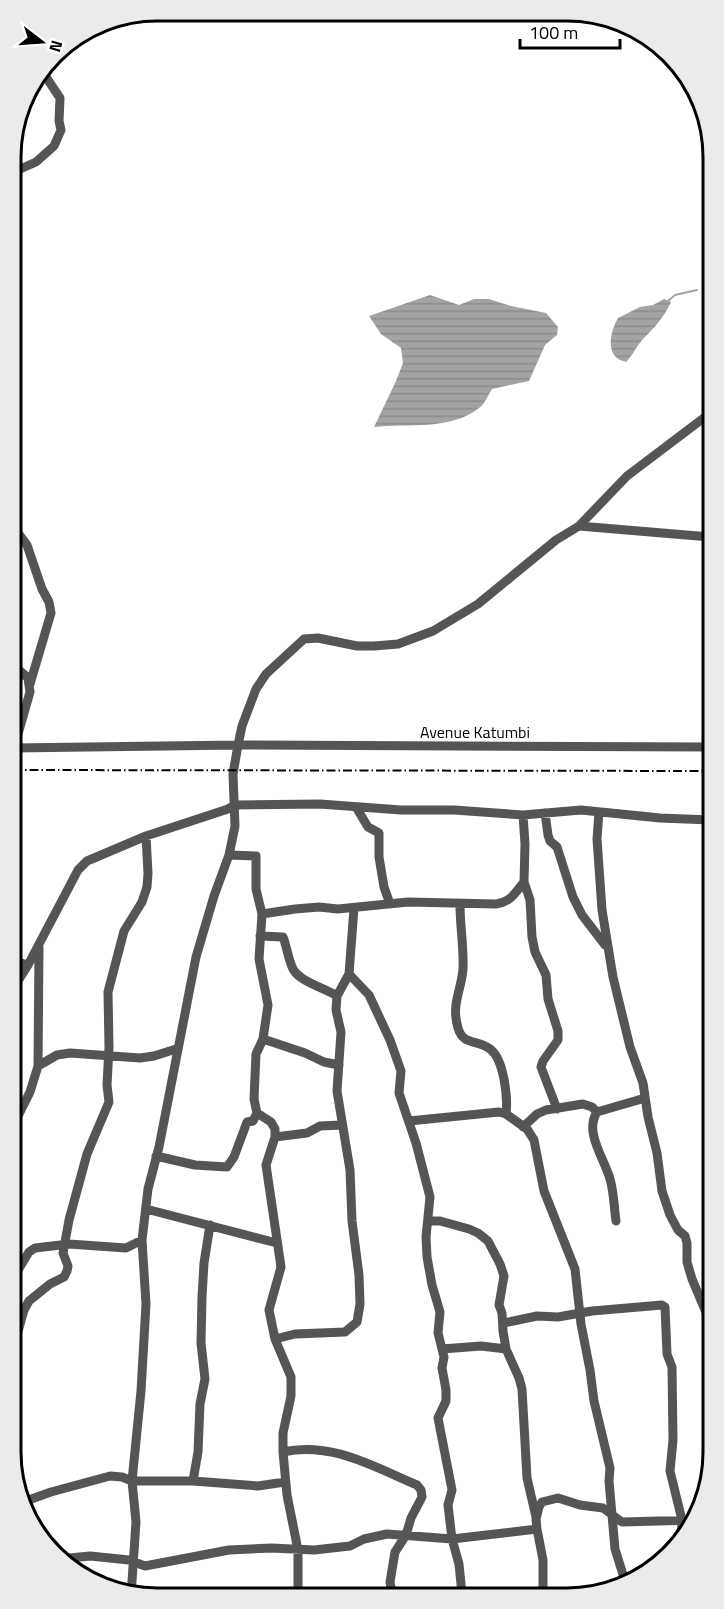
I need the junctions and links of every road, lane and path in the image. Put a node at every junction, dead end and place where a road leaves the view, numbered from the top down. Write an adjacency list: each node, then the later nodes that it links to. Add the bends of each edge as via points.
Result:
1 (46, 78): 2 (street, via 60,98 61,130 54,146 36,162)
2 (21, 169)
3 (703, 419): 4 (street, via 627,476)
4 (579, 526): 6 (street); 10 (street, via 478,604 433,631 398,644 374,646 304,639 266,674 256,689)
5 (21, 536): 8 (street, via 51,613)
6 (703, 536)
7 (21, 672): 8 (street)
8 (30, 684): 9 (street)
9 (21, 724)
10 (238, 745): 11 (street, Avenue Katumbi); 12 (street, Avenue Katumbi); 13 (street, via 233,774)
11 (703, 747)
12 (21, 748)
13 (234, 805): 14 (street); 19 (street); 20 (street, via 235,826)
14 (356, 807): 17 (street); 22 (street, via 368,827 379,833 379,857)
15 (599, 812): 16 (street); 18 (street); 28 (street, via 597,839)
16 (545, 813): 17 (street); 28 (street, via 548,835 557,848 573,897)
17 (523, 815): 21 (street)
18 (703, 820)
19 (146, 837): 27 (street, via 87,861 78,870); 38 (street, via 147,887 124,931 108,992)
20 (229, 855): 25 (street, via 256,856 256,889); 36 (street, via 198,948)
21 (524, 882): 23 (street, via 505,903); 42 (street, via 530,900 535,952 546,975 548,999 558,1031 558,1040 541,1067)
22 (390, 904): 23 (street); 24 (street)
23 (460, 904): 46 (street, via 463,968 455,1014 464,1039 487,1046 498,1059)
24 (354, 908): 25 (street, via 319,907); 31 (street)
25 (262, 914): 26 (street)
26 (260, 936): 33 (street, via 283,937 293,969 300,978); 34 (street, via 259,959 268,1005)
27 (39, 945): 30 (street); 35 (street)
28 (606, 946): 41 (street)
29 (21, 963): 30 (street)
30 (28, 965): 32 (street)
31 (348, 974): 33 (street); 47 (street, via 369,994 390,1040 401,1071 399,1093)
32 (21, 976)
33 (337, 996): 39 (street)
34 (263, 1039): 39 (street); 45 (street, via 256,1054)
35 (37, 1046): 37 (street); 40 (street)
36 (176, 1049): 38 (street, via 140,1058); 51 (street)
37 (57, 1055): 38 (street); 40 (street)
38 (108, 1055): 58 (street, via 109,1102 87,1154)
39 (339, 1065): 48 (street)
40 (38, 1066): 43 (street)
41 (645, 1098): 44 (street); 61 (street, via 662,1191 670,1215 685,1236 687,1262)
42 (557, 1109): 44 (street, via 584,1104); 49 (street, via 537,1114)
43 (21, 1111)
44 (597, 1112): 54 (street, via 592,1131 610,1179)
45 (257, 1113): 50 (street, via 271,1122); 51 (street, via 253,1121 247,1122 227,1167)
46 (506, 1114): 47 (street, via 489,1112); 49 (street)
47 (409, 1121): 53 (street, via 430,1197)
48 (342, 1125): 50 (street); 64 (street, via 359,1275 357,1322 345,1332)
49 (523, 1127): 62 (street, via 534,1140 544,1191 575,1269)
50 (275, 1137): 57 (street, via 266,1164)
51 (156, 1156): 52 (street)
52 (146, 1209): 55 (street); 56 (street)
53 (428, 1221): 63 (street, via 469,1228 488,1241 504,1276 499,1305); 65 (street, via 427,1257 440,1311 438,1333)
54 (616, 1221)
55 (210, 1225): 57 (street); 69 (street, via 202,1297 205,1379)
56 (142, 1240): 58 (street, via 126,1248); 68 (street, via 146,1304)
57 (278, 1243): 64 (street, via 281,1267 269,1310)
58 (64, 1245): 59 (street, via 35,1248); 60 (street, via 68,1266 64,1277)
59 (21, 1265)
60 (21, 1305)
61 (703, 1305)
62 (579, 1313): 63 (street); 72 (street, via 610,1468); 73 (street, via 665,1307 667,1354 672,1367 670,1471)
63 (504, 1323): 66 (street)
64 (275, 1339): 67 (street, via 291,1377)
65 (442, 1349): 66 (street); 77 (street, via 446,1401 438,1418 452,1490 448,1505)
66 (506, 1349): 74 (street, via 522,1389 527,1478)
67 (283, 1452): 70 (street); 76 (street, via 304,1448 346,1455 417,1485 422,1497)
68 (132, 1481): 69 (street); 71 (street, via 110,1476); 80 (street)
69 (194, 1481): 70 (street, via 258,1486)
70 (285, 1482): 78 (street)
71 (30, 1500)
72 (613, 1516): 73 (street, via 622,1522); 74 (street, via 603,1508 558,1498 542,1502); 81 (street, via 615,1549)
73 (682, 1520): 75 (street)
74 (536, 1524): 77 (street); 86 (street, via 543,1560)
75 (682, 1524)
76 (406, 1535): 77 (street); 78 (street, via 387,1534 350,1546); 84 (street, via 395,1552)
77 (452, 1539): 85 (street)
78 (298, 1550): 80 (street, via 229,1550 155,1565); 83 (street)
79 (72, 1558): 80 (street)
80 (135, 1562): 82 (street)
81 (624, 1575)
82 (132, 1585)
83 (298, 1588)
84 (391, 1588)
85 (461, 1588)
86 (543, 1588)

